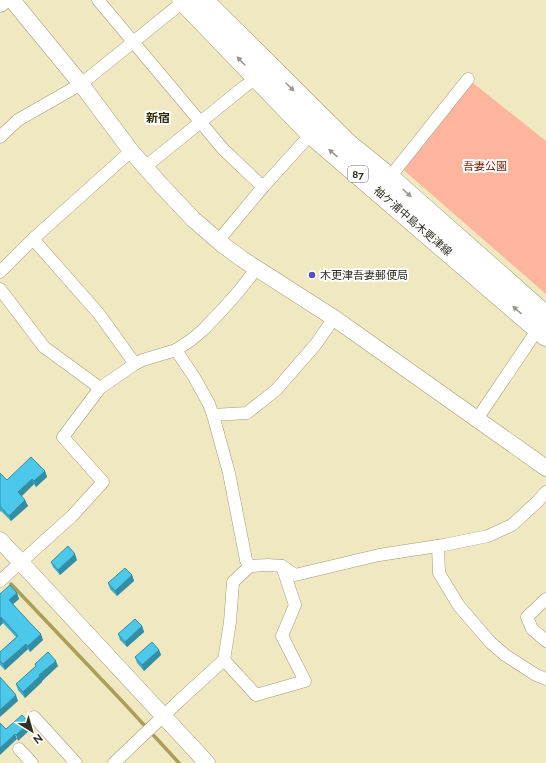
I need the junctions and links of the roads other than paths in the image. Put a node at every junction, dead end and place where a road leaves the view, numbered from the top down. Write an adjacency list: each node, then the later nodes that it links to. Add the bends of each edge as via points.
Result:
1 (12, 0): 7 (street)
2 (98, 0): 4 (street)
3 (190, 0): 4 (street); 5 (main road, 袖ケ浦中島木更津線 / 87, one-way to 3); 13 (main road, 袖ケ浦中島木更津線 / 87, one-way to 13, via 348,144)
4 (134, 42): 7 (street); 8 (street)
5 (258, 78): 8 (street); 9 (main road, 袖ケ浦中島木更津線 / 87)
6 (468, 79): 13 (street)
7 (80, 84): 10 (street, via 18,120); 11 (street)
8 (200, 122): 12 (street); 14 (street, via 223,149)
9 (311, 134): 13 (main road, 袖ケ浦中島木更津線 / 87, one-way to 9); 14 (street)
10 (0, 137)
11 (131, 151): 12 (street); 15 (street)
12 (145, 167): 16 (street, via 193,219)
13 (384, 184): 21 (main road, 袖ケ浦中島木更津線 / 87)
14 (263, 186): 16 (street)
15 (33, 240): 18 (street); 23 (street, via 99,314)
16 (218, 241): 17 (street)
17 (257, 268): 20 (street); 22 (street, via 240,291 203,330)
18 (0, 272)
19 (0, 289): 24 (street, via 44,347)
20 (334, 318): 25 (street, via 316,344 276,390 247,413); 26 (street)
21 (543, 327): 26 (street)
22 (176, 350): 23 (street); 25 (street)
23 (135, 364): 24 (street)
24 (100, 388): 31 (street, via 63,437 103,482 72,516)
25 (214, 415): 32 (street, via 246,560)
26 (477, 419): 27 (street)
27 (546, 468)
28 (546, 492): 30 (street, via 512,525 488,536)
29 (0, 540): 31 (street)
30 (438, 546): 33 (street, via 379,555 295,575); 38 (street, via 439,573 459,606 490,642 505,655)
31 (21, 562): 34 (street); 39 (street)
32 (250, 566): 33 (street); 37 (street, via 233,582)
33 (282, 566): 37 (street, via 295,605 282,636 305,681 256,695)
34 (0, 582)
35 (546, 599): 36 (street, via 527,617 532,629)
36 (546, 641)
37 (224, 660): 39 (street)
38 (546, 679)
39 (164, 716): 44 (street); 45 (street)
40 (34, 717): 43 (street)
41 (19, 749): 42 (street)
42 (32, 763)
43 (76, 763)
44 (114, 763)
45 (207, 763)

